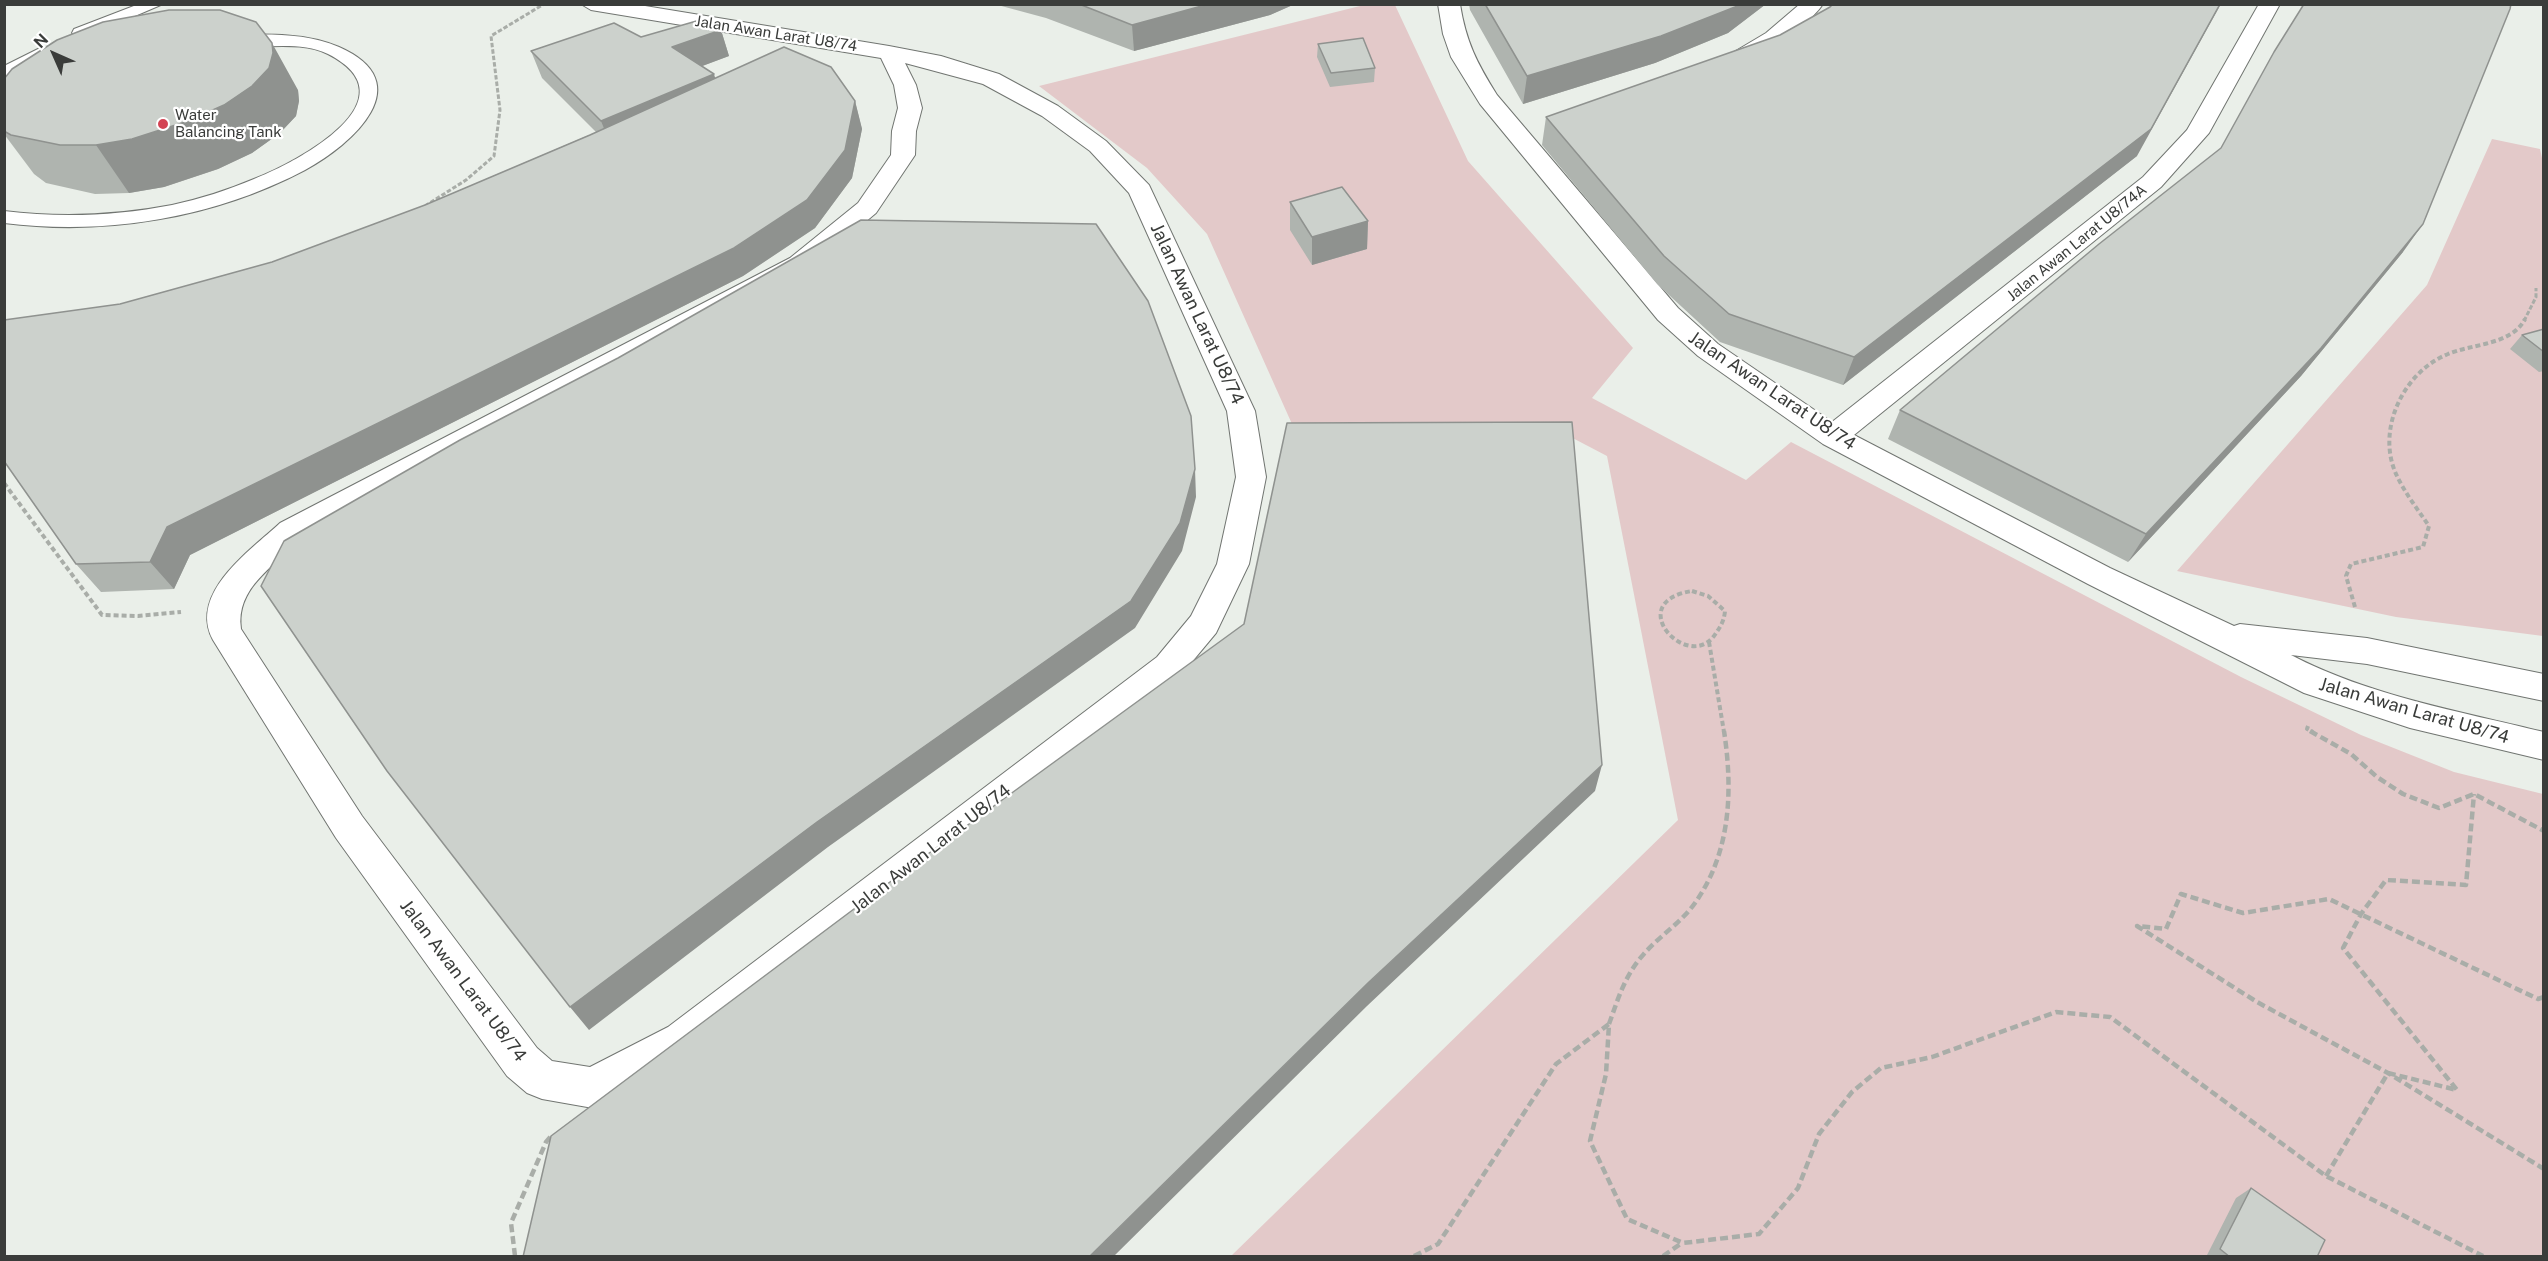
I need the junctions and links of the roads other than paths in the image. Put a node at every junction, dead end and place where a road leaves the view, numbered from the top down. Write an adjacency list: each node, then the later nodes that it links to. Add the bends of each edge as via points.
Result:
1 (155, 4): 9 (lane, via 61,43)
2 (591, 4): 7 (street, Jalan Awan Larat U8/74)
3 (1449, 4): 11 (street, Jalan Awan Larat U8/74, via 1454,34 1473,78 1529,133 1688,335)
4 (1813, 4): 8 (street, via 1774,38)
5 (2270, 4): 11 (street, Jalan Awan Larat U8/74A, via 2197,133 2152,182)
6 (217, 41): 10 (lane, via 286,40 333,50 360,70 370,91 367,107 331,145 275,177 201,203 109,220)
7 (889, 53): 7 (street, Jalan Awan Larat U8/74, via 933,61 991,79 1050,111 1098,146 1140,190 1241,411 1251,477 1233,564 1204,624 1169,666 682,1041 593,1088 542,1079 522,1062 349,827 225,631 223,611 248,572 291,531 799,264 867,208 903,155 910,108 905,85)
8 (1716, 71)
9 (4, 74)
10 (4, 217)
11 (1833, 437): 12 (street, Jalan Awan Larat U8/74, via 2099,576)
12 (2224, 636): 13 (street, Jalan Awan Larat U8/74, via 2367,651); 14 (street, Jalan Awan Larat U8/74, via 2316,684 2410,714)
13 (2544, 688)
14 (2544, 746)

